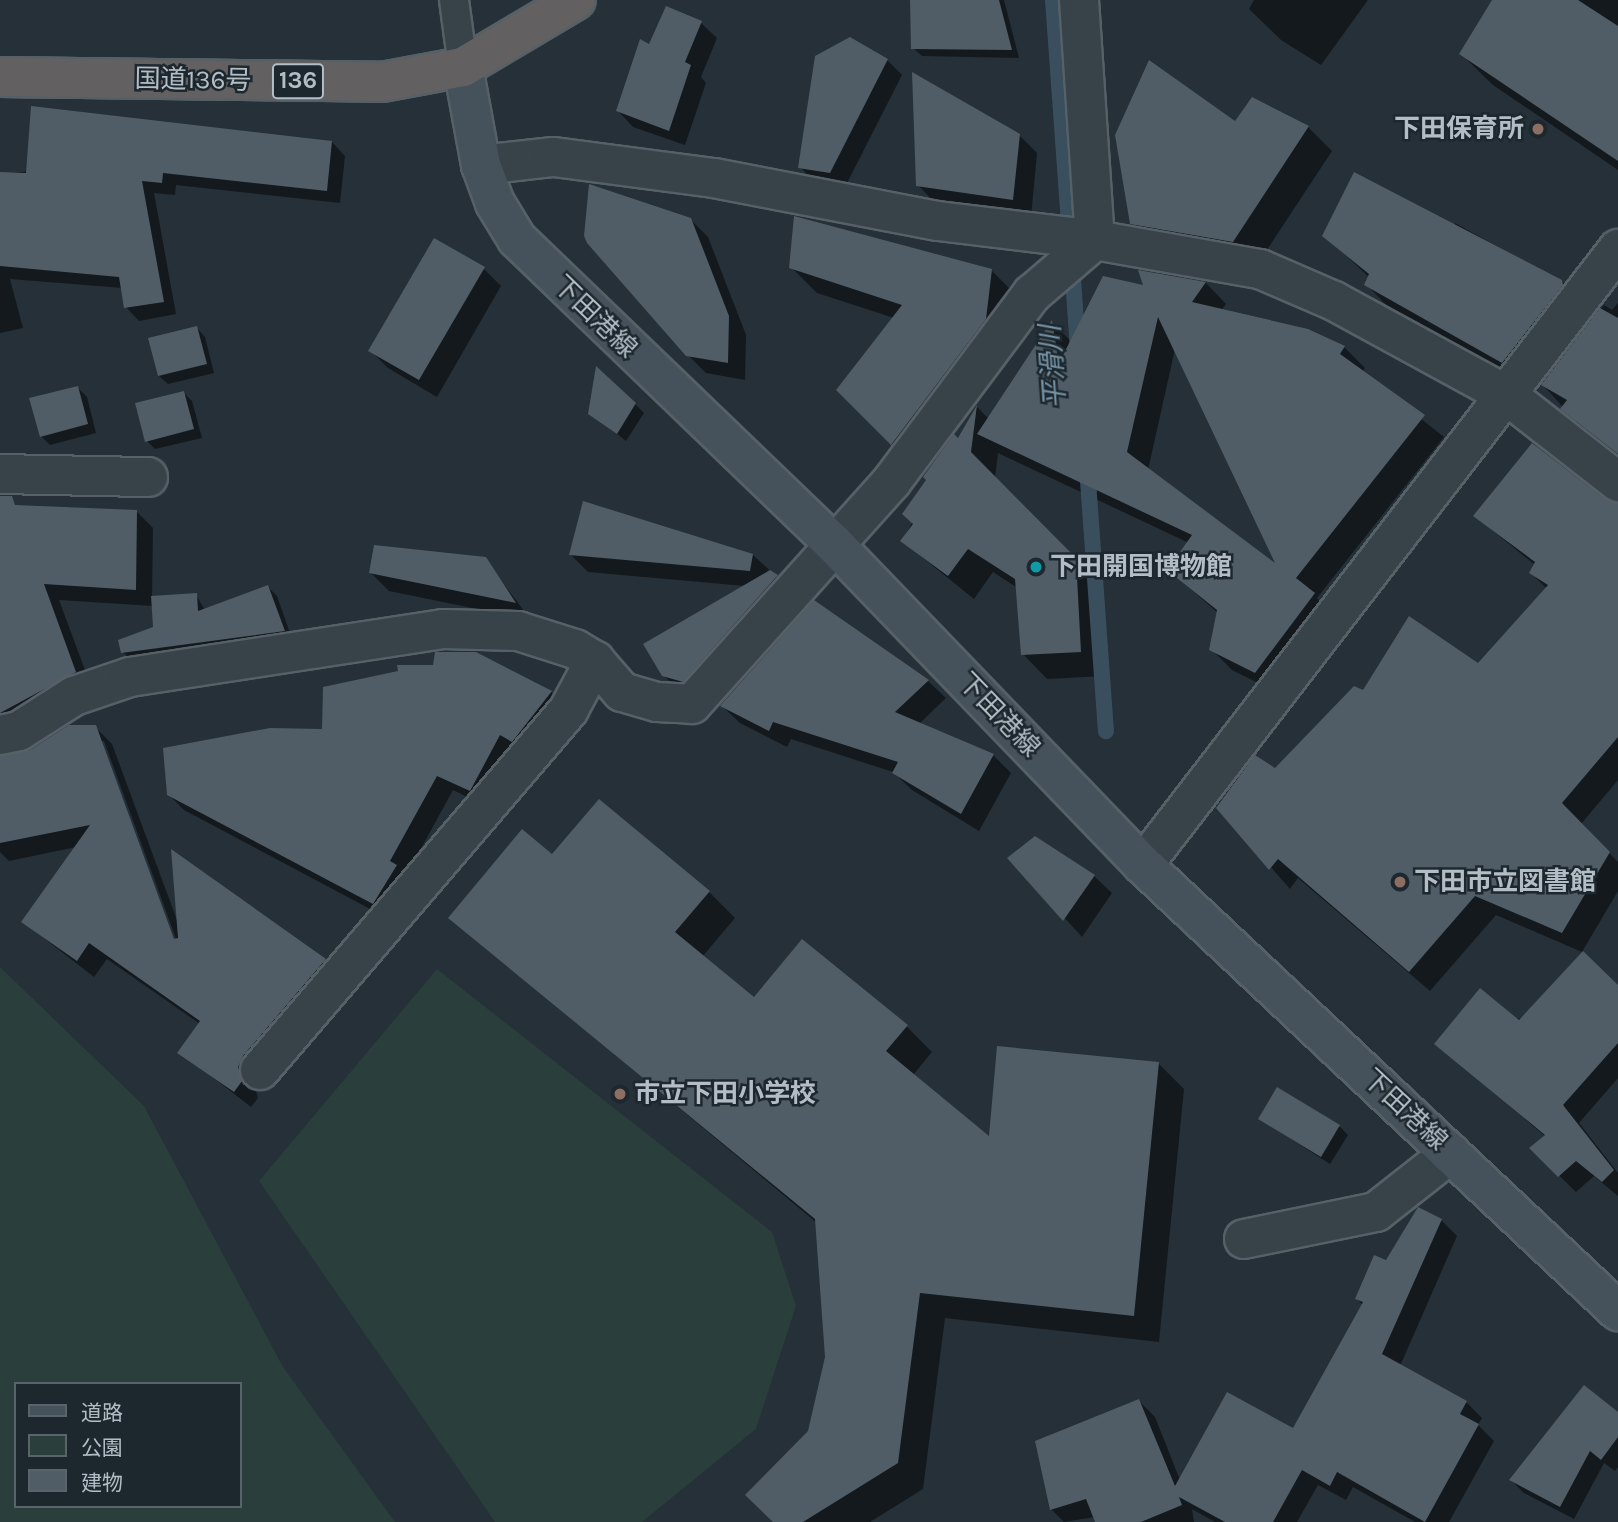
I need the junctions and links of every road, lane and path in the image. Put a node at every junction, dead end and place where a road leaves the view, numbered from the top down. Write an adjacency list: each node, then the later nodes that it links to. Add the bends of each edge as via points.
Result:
1 (454, 0): 4 (lane)
2 (576, 0): 4 (highway, 国道136号 / 136)
3 (1079, 0): 7 (street)
4 (463, 67): 5 (highway, 国道136号 / 136, via 382,82); 6 (main road, 下田港線)
5 (0, 77)
6 (481, 165): 7 (street, via 554,157 715,178 938,221); 13 (main road, 下田港線, via 495,203 525,248)
7 (1095, 240): 9 (street, via 1260,269 1334,301); 13 (street, via 1032,294 892,481)
8 (1618, 249): 9 (street)
9 (1508, 396): 12 (street); 16 (street)
10 (0, 474): 11 (street)
11 (148, 477)
12 (1618, 482)
13 (835, 545): 14 (street, via 692,704 657,702 622,692); 16 (main road, 下田港線)
14 (594, 661): 15 (street, via 575,649 518,631 443,629 130,677 74,696 19,731); 17 (street, via 569,709)
15 (0, 735)
16 (1143, 865): 18 (main road, 下田港線)
17 (260, 1070)
18 (1451, 1153): 19 (street, via 1377,1212); 20 (main road, 下田港線)
19 (1244, 1239)
20 (1618, 1311)

